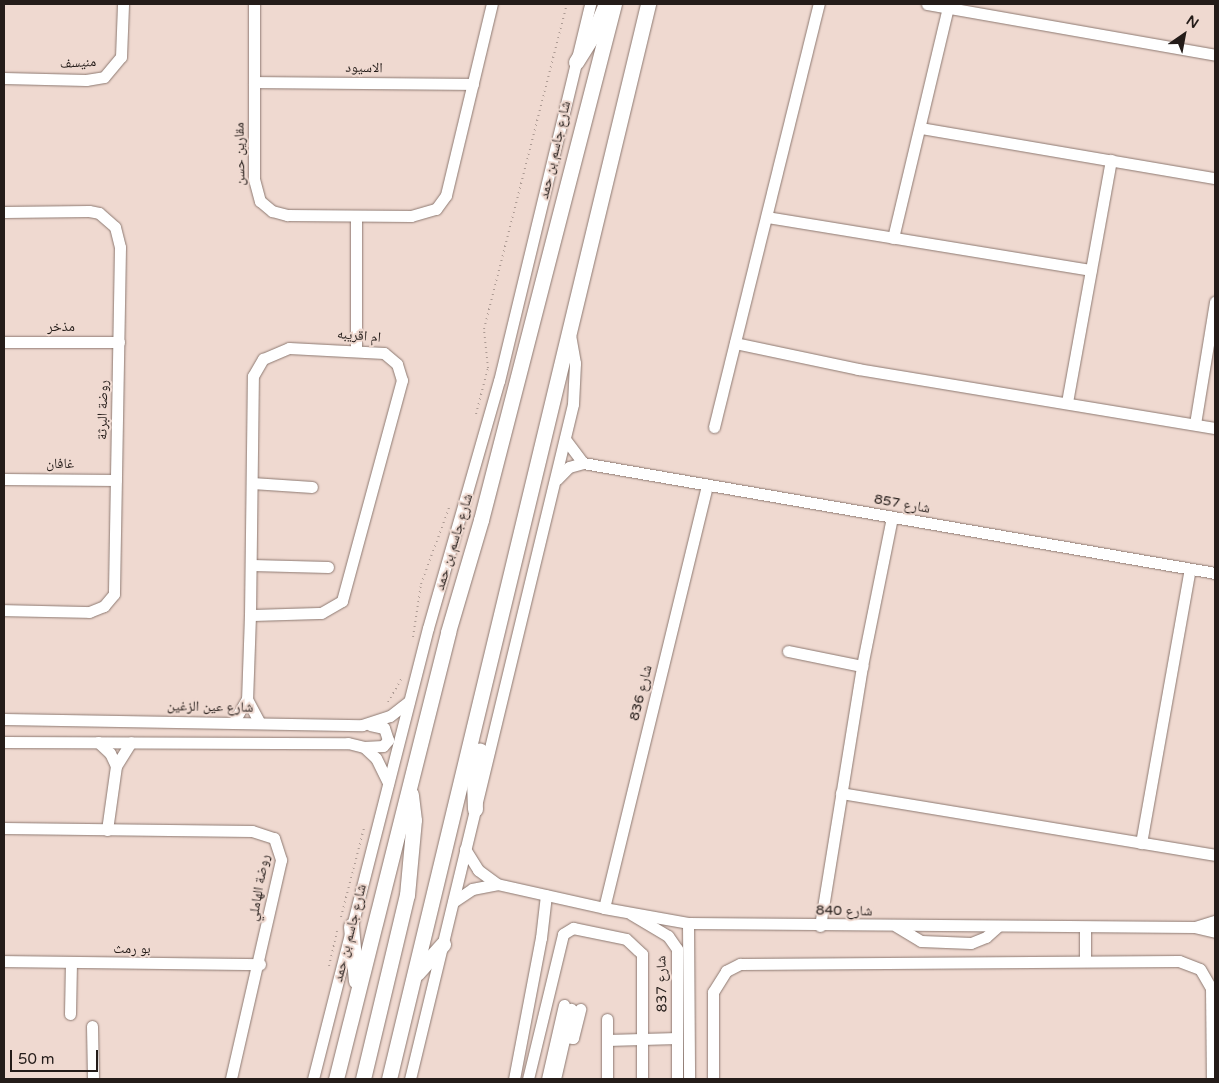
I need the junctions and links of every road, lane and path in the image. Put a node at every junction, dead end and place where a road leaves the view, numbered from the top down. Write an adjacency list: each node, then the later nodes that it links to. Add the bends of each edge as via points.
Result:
1 (123, 4): 14 (street, منيسف, via 120,57 104,77 86,80)
2 (254, 4): 15 (street, مقارين حسن)
3 (492, 4): 16 (street, مقارين حسن)
4 (567, 4): 32 (path, via 484,329 488,368)
5 (590, 4): 13 (street, شارع جاسم بن حمد)
6 (606, 4): 13 (main road, via 594,33)
7 (614, 4): 69 (main road, شارع جاسم بن حمد)
8 (648, 4): 26 (main road)
9 (819, 4): 22 (street)
10 (927, 4): 11 (street)
11 (948, 8): 12 (street); 17 (street)
12 (1215, 55)
13 (576, 62): 57 (street, شارع جاسم بن حمد, via 499,382)
14 (4, 78)
15 (254, 82): 16 (street, الاسيود); 21 (street, مقارين حسن, via 254,179 260,201 279,214)
16 (473, 84): 21 (street, مقارين حسن, via 449,187 442,203 420,216)
17 (921, 128): 18 (street); 23 (street)
18 (1111, 160): 19 (street); 24 (street)
19 (1215, 178)
20 (4, 212): 28 (street, روضة البرثة, via 89,211 108,219 119,237)
21 (356, 216): 30 (street)
22 (767, 217): 23 (street); 29 (street)
23 (893, 238): 24 (street)
24 (1091, 270): 31 (street)
25 (1215, 302): 33 (street)
26 (570, 336): 36 (street, via 576,377); 59 (main road)
27 (4, 342): 28 (street, مذخر)
28 (119, 342): 39 (street, روضة البرثة)
29 (735, 343): 31 (street, via 858,369); 34 (street)
30 (356, 349): 41 (street, ام اقريبه, via 289,348 263,359 252,385); 51 (street, ام اقريبه, via 384,352 392,357 402,380 346,593 336,607 321,614)
31 (1066, 402): 33 (street)
32 (476, 416)
33 (1194, 424): 35 (street)
34 (714, 427)
35 (1215, 428)
36 (565, 439): 37 (street); 40 (street)
37 (583, 464): 40 (street, via 570,467); 42 (street, شارع 857)
38 (4, 479): 39 (street, غافان)
39 (116, 480): 50 (street, روضة البرثة, via 116,586 110,600 89,612)
40 (555, 481): 72 (street)
41 (252, 484): 43 (street); 46 (street, ام اقريبه)
42 (707, 485): 45 (street, شارع 857); 82 (street, شارع 836)
43 (312, 487)
44 (453, 496): 52 (path, via 421,584)
45 (892, 517): 48 (street, شارع 857); 54 (street)
46 (252, 565): 47 (street); 51 (street, ام اقريبه)
47 (328, 567)
48 (1190, 569): 49 (street, شارع 857); 76 (street)
49 (1215, 573)
50 (4, 610)
51 (250, 615): 56 (street, ام اقريبه)
52 (411, 643)
53 (788, 651): 54 (street)
54 (862, 666): 71 (street)
55 (404, 674): 58 (path, via 394,694)
56 (247, 699): 61 (street, ام اقريبه); 62 (street)
57 (409, 701): 63 (street, شارع عين الزغين, via 390,716); 70 (street, شارع جاسم بن حمد)
58 (381, 707)
59 (478, 716): 72 (main road, via 482,741 474,781); 101 (main road)
60 (4, 719): 61 (street, شارع عين الزغين)
61 (233, 723): 62 (street, شارع عين الزغين)
62 (260, 723): 63 (street, شارع عين الزغين)
63 (367, 724): 67 (street, via 384,728 388,740 383,746)
64 (4, 742): 65 (street)
65 (98, 742): 66 (street); 68 (street, via 110,753)
66 (132, 742): 67 (street, via 279,742); 68 (street)
67 (364, 747): 70 (street, via 382,765)
68 (116, 766): 75 (street)
69 (410, 782): 102 (main road, شارع جاسم بن حمد); 116 (main road, via 414,820 407,896)
70 (388, 783): 86 (street, شارع جاسم بن حمد)
71 (841, 793): 76 (street); 87 (street)
72 (475, 809): 77 (street)
73 (366, 824): 100 (path)
74 (4, 828): 75 (street, روضة الهاملي)
75 (107, 830): 99 (street, روضة الهاملي, via 252,831 274,838 282,860)
76 (1141, 843): 78 (street)
77 (465, 849): 79 (street, شارع 840, via 478,870); 81 (street)
78 (1215, 855)
79 (497, 884): 80 (street, شارع 840); 81 (street, شارع 840, via 472,889)
80 (546, 895): 82 (street, شارع 840); 119 (street)
81 (453, 902): 94 (street)
82 (604, 908): 83 (street, شارع 840)
83 (629, 913): 85 (street, شارع 840); 108 (street, شارع 837, via 668,936 677,949)
84 (1215, 921): 91 (street, شارع 840)
85 (688, 923): 87 (street, شارع 840); 126 (street, شارع 837)
86 (351, 926): 102 (main road); 114 (street, شارع جاسم بن حمد)
87 (820, 926): 88 (street, شارع 840)
88 (896, 926): 89 (street, شارع 840); 93 (street, via 921,941)
89 (997, 926): 90 (street, شارع 840); 93 (street, via 986,937)
90 (1085, 927): 91 (street, شارع 840); 96 (street)
91 (1194, 927): 92 (street, شارع 840)
92 (1215, 932)
93 (971, 943): 97 (street)
94 (443, 944): 101 (main road); 118 (street)
95 (4, 961): 98 (street, بو رمث)
96 (1085, 961): 97 (street); 111 (street, via 1179,961 1200,969 1211,988)
97 (972, 962): 127 (street, via 748,963 732,967 720,977 713,992)
98 (71, 964): 99 (street, بو رمث); 103 (street)
99 (260, 964): 113 (street, روضة الهاملي)
100 (327, 972)
101 (414, 976): 117 (main road)
102 (357, 990): 115 (main road, شارع جاسم بن حمد)
103 (70, 1014)
104 (607, 1019): 109 (street)
105 (92, 1026): 112 (street)
106 (540, 1030): 107 (street); 110 (street, via 563,934 573,928 626,939 639,949 644,965); 120 (street)
107 (560, 1037): 107 (street, via 572,1008 575,1036); 121 (street); 122 (street)
108 (677, 1038): 110 (street); 125 (street, شارع 837)
109 (607, 1040): 110 (street); 123 (street)
110 (642, 1040): 124 (street)
111 (1213, 1073)
112 (93, 1079)
113 (231, 1079)
114 (313, 1079)
115 (336, 1079)
116 (363, 1079)
117 (389, 1079)
118 (410, 1079)
119 (514, 1079)
120 (528, 1079)
121 (547, 1079)
122 (555, 1079)
123 (607, 1079)
124 (642, 1079)
125 (677, 1079)
126 (689, 1079)
127 (712, 1079)

